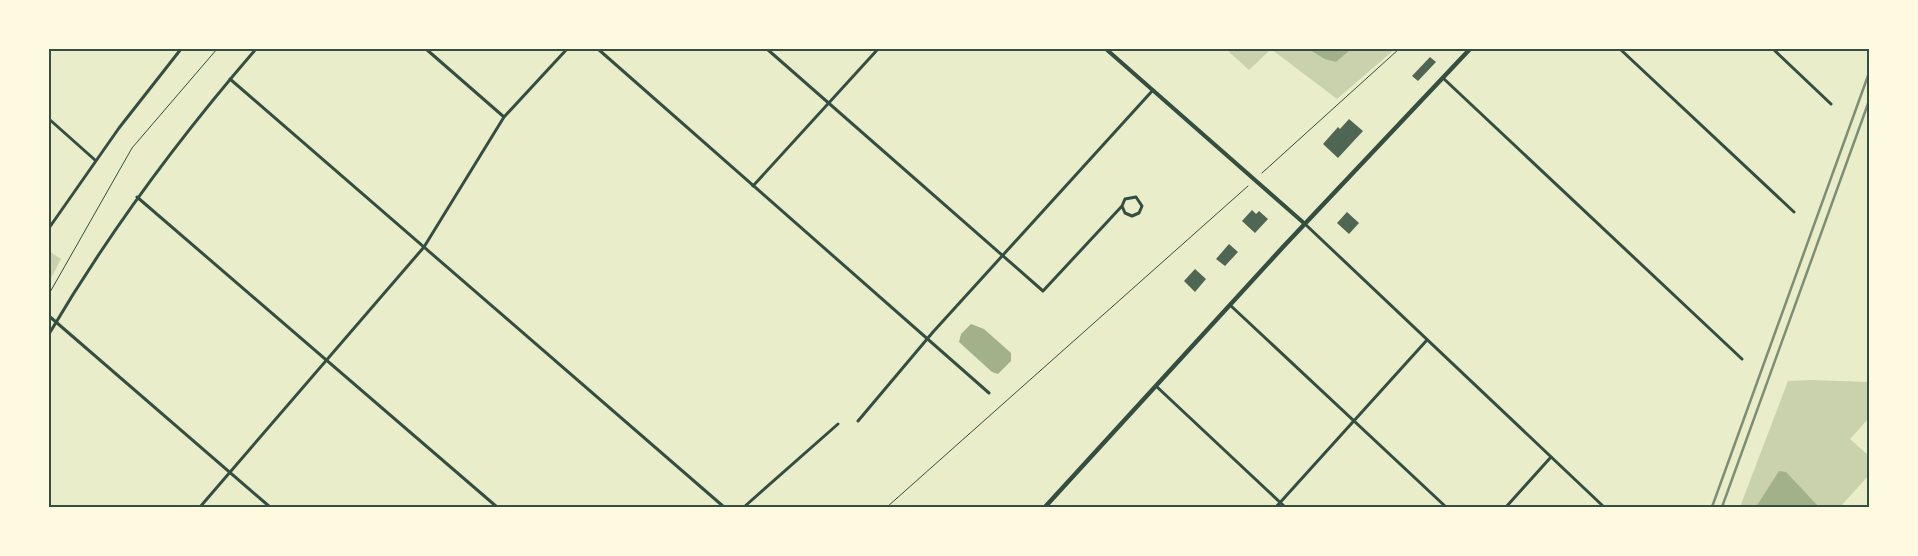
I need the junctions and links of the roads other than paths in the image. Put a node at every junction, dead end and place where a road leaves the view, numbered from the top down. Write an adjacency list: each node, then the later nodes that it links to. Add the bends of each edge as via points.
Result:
1 (182, 49): 19 (street)
2 (256, 49): 13 (street)
3 (426, 49): 17 (street)
4 (566, 49): 17 (street)
5 (598, 49): 20 (street)
6 (767, 49): 15 (street)
7 (878, 49): 15 (street)
8 (1106, 49): 14 (street)
9 (1470, 49): 12 (main road)
10 (1620, 49): 23 (street)
11 (1772, 49): 16 (street)
12 (1443, 78): 24 (main road); 34 (street)
13 (230, 79): 21 (street); 26 (street)
14 (1152, 90): 24 (street); 27 (street)
15 (829, 103): 20 (street); 27 (street)
16 (1831, 104)
17 (504, 117): 26 (street)
18 (49, 119): 19 (street)
19 (95, 160): 25 (street)
20 (753, 186): 32 (street)
21 (137, 197): 30 (street); 35 (street)
22 (1122, 206): 22 (street, via 1125,213 1132,216 1139,214 1142,206 1139,199 1132,196 1125,199); 27 (street, via 1043,291)
23 (1794, 212)
24 (1305, 224): 28 (main road); 33 (street)
25 (49, 228)
26 (424, 247): 35 (street); 47 (street)
27 (1003, 256): 32 (street)
28 (1230, 305): 36 (main road); 39 (street)
29 (49, 316): 30 (street)
30 (56, 322): 31 (street); 42 (street)
31 (49, 334)
32 (927, 339): 37 (street); 38 (street)
33 (1427, 340): 39 (street); 41 (street)
34 (1742, 359)
35 (327, 360): 42 (street); 46 (street)
36 (1156, 386): 43 (street); 49 (main road)
37 (990, 393)
38 (858, 421)
39 (1354, 421): 43 (street); 52 (street)
40 (838, 424): 48 (street)
41 (1551, 457): 53 (street); 54 (street)
42 (230, 472): 44 (street); 45 (street)
43 (1280, 503): 50 (street); 51 (street)
44 (200, 507)
45 (270, 507)
46 (497, 507)
47 (724, 507)
48 (744, 507)
49 (1045, 507)
50 (1276, 507)
51 (1284, 507)
52 (1446, 507)
53 (1506, 507)
54 (1604, 507)

